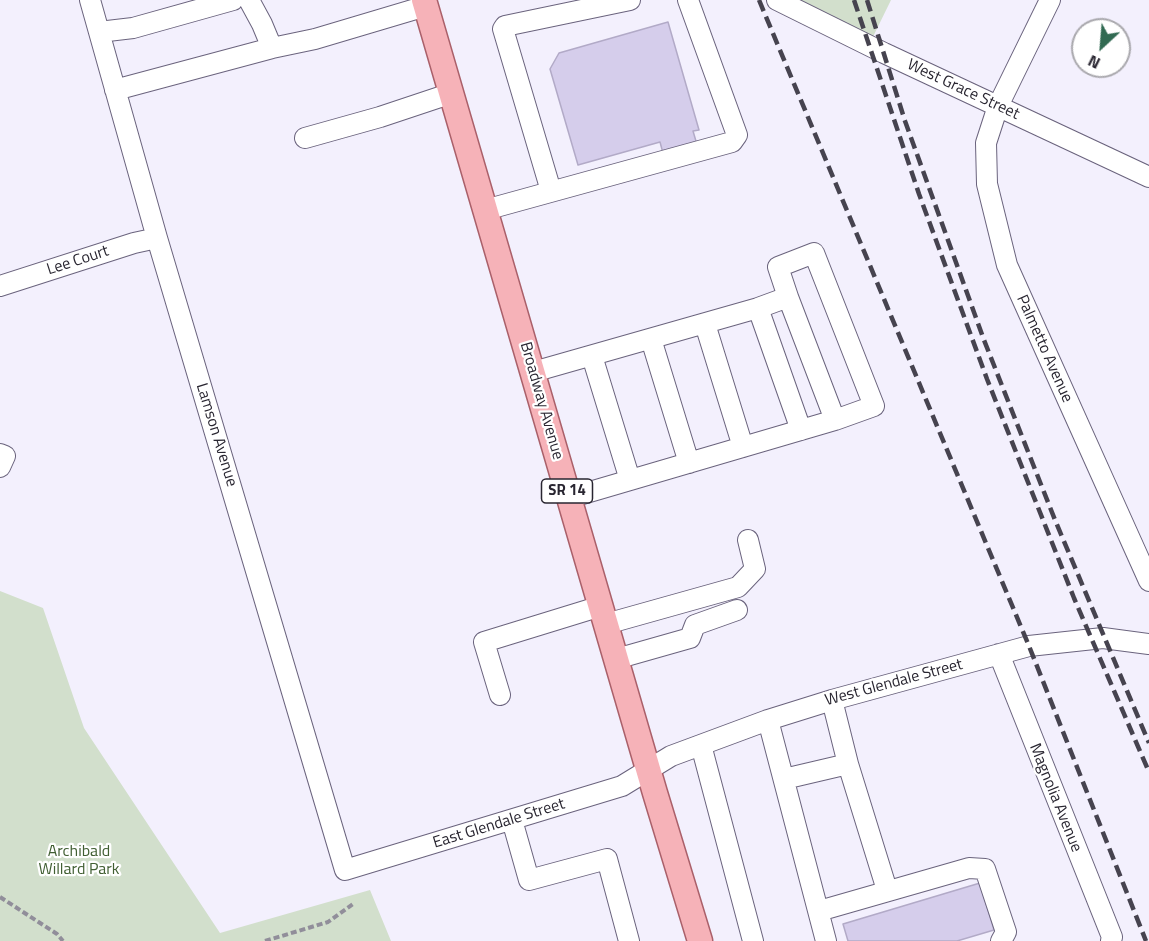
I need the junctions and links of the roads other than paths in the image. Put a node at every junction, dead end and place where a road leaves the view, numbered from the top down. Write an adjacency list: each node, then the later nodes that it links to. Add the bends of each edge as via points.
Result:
1 (90, 0): 10 (street, Lamson Avenue)
2 (232, 0): 9 (street)
3 (249, 0): 11 (street)
4 (630, 0): 17 (street, via 503,29)
5 (688, 0): 17 (street, via 737,135 735,139)
6 (777, 0): 14 (street, West Grace Street)
7 (1050, 0): 14 (street, Palmetto Avenue)
8 (425, 3): 11 (street, via 315,39); 13 (main road, Broadway Avenue / SR 14)
9 (173, 8): 10 (street, via 133,27)
10 (99, 32): 12 (street, Lamson Avenue)
11 (272, 48): 12 (street)
12 (116, 90): 19 (street, Lamson Avenue)
13 (452, 93): 15 (street); 18 (main road, Broadway Avenue / SR 14)
14 (998, 106): 16 (street, West Grace Street); 36 (street, Palmetto Avenue, via 987,143 987,184 1007,265)
15 (305, 138)
16 (1149, 177)
17 (551, 192): 18 (street)
18 (485, 210): 26 (main road, Broadway Avenue / SR 14)
19 (157, 238): 20 (street, Lee Court); 50 (street, Lamson Avenue)
20 (0, 286)
21 (788, 297): 22 (street); 27 (street); 27 (street, via 778,267 814,253 874,406)
22 (758, 308): 23 (street); 28 (street)
23 (705, 324): 24 (street); 29 (street)
24 (651, 339): 25 (street); 31 (street)
25 (592, 356): 26 (street); 33 (street)
26 (533, 372): 34 (main road, Broadway Avenue / SR 14)
27 (835, 420): 28 (street)
28 (801, 430): 29 (street)
29 (743, 447): 31 (street)
30 (0, 454): 32 (street, via 5,456)
31 (688, 463): 33 (street)
32 (0, 467)
33 (630, 480): 34 (street)
34 (570, 498): 38 (main road, Broadway Avenue / SR 14)
35 (748, 540): 38 (street, via 755,569 738,587)
36 (1149, 581)
37 (737, 610): 41 (street, via 695,625 690,638)
38 (604, 615): 41 (main road, Broadway Avenue / SR 14); 42 (street, via 484,642)
39 (1149, 644): 40 (street, West Glendale Street, via 1091,639 1029,646)
40 (999, 654): 43 (street, West Glendale Street); 58 (street, Magnolia Avenue)
41 (616, 659): 47 (main road, Broadway Avenue / SR 14)
42 (500, 694)
43 (832, 700): 44 (street, West Glendale Street); 46 (street)
44 (768, 720): 45 (street, West Glendale Street); 48 (street)
45 (701, 745): 47 (street, West Glendale Street, via 671,756); 55 (street)
46 (848, 764): 48 (street); 51 (street)
47 (649, 771): 49 (street, East Glendale Street, via 622,786); 54 (main road, Broadway Avenue / SR 14)
48 (784, 779): 52 (street)
49 (512, 820): 50 (street, East Glendale Street); 53 (street, via 529,880 607,859)
50 (345, 870)
51 (887, 890): 52 (street); 57 (street, via 969,868 985,869 1006,932)
52 (819, 911): 56 (street)
53 (629, 941)
54 (700, 941)
55 (753, 941)
56 (826, 941)
57 (1001, 941)
58 (1111, 941)

